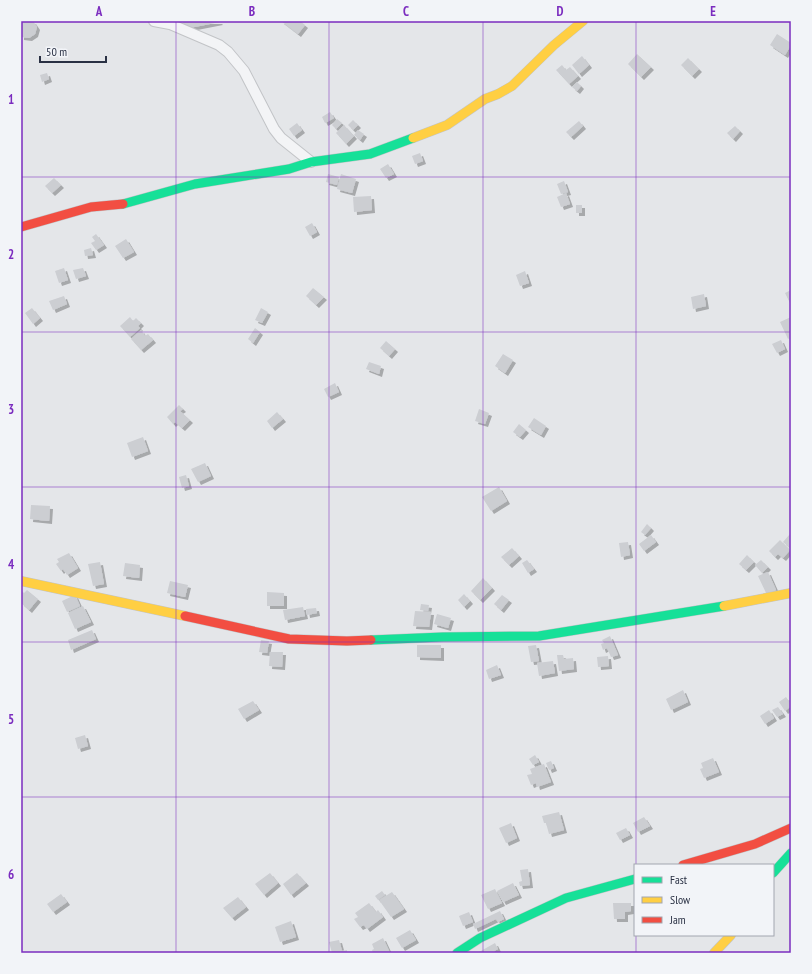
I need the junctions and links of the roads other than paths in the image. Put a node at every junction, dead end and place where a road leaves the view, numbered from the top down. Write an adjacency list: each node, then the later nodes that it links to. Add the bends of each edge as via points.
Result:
1 (154, 21): 3 (street, via 170,24 220,45 228,52 244,71 274,129 281,138)
2 (583, 21): 3 (street, via 512,86 485,99 447,125 370,154)
3 (311, 162): 4 (street, via 289,169 195,184 118,205 91,207)
4 (21, 227)
5 (21, 581): 6 (street, via 289,639 347,641 539,636 700,611)
6 (791, 593)
7 (791, 828): 9 (street, via 755,844)
8 (791, 853): 10 (street)
9 (686, 864)
10 (774, 872)
11 (634, 879): 13 (street, via 566,898 480,938)
12 (730, 936): 14 (street)
13 (457, 953)
14 (714, 953)

